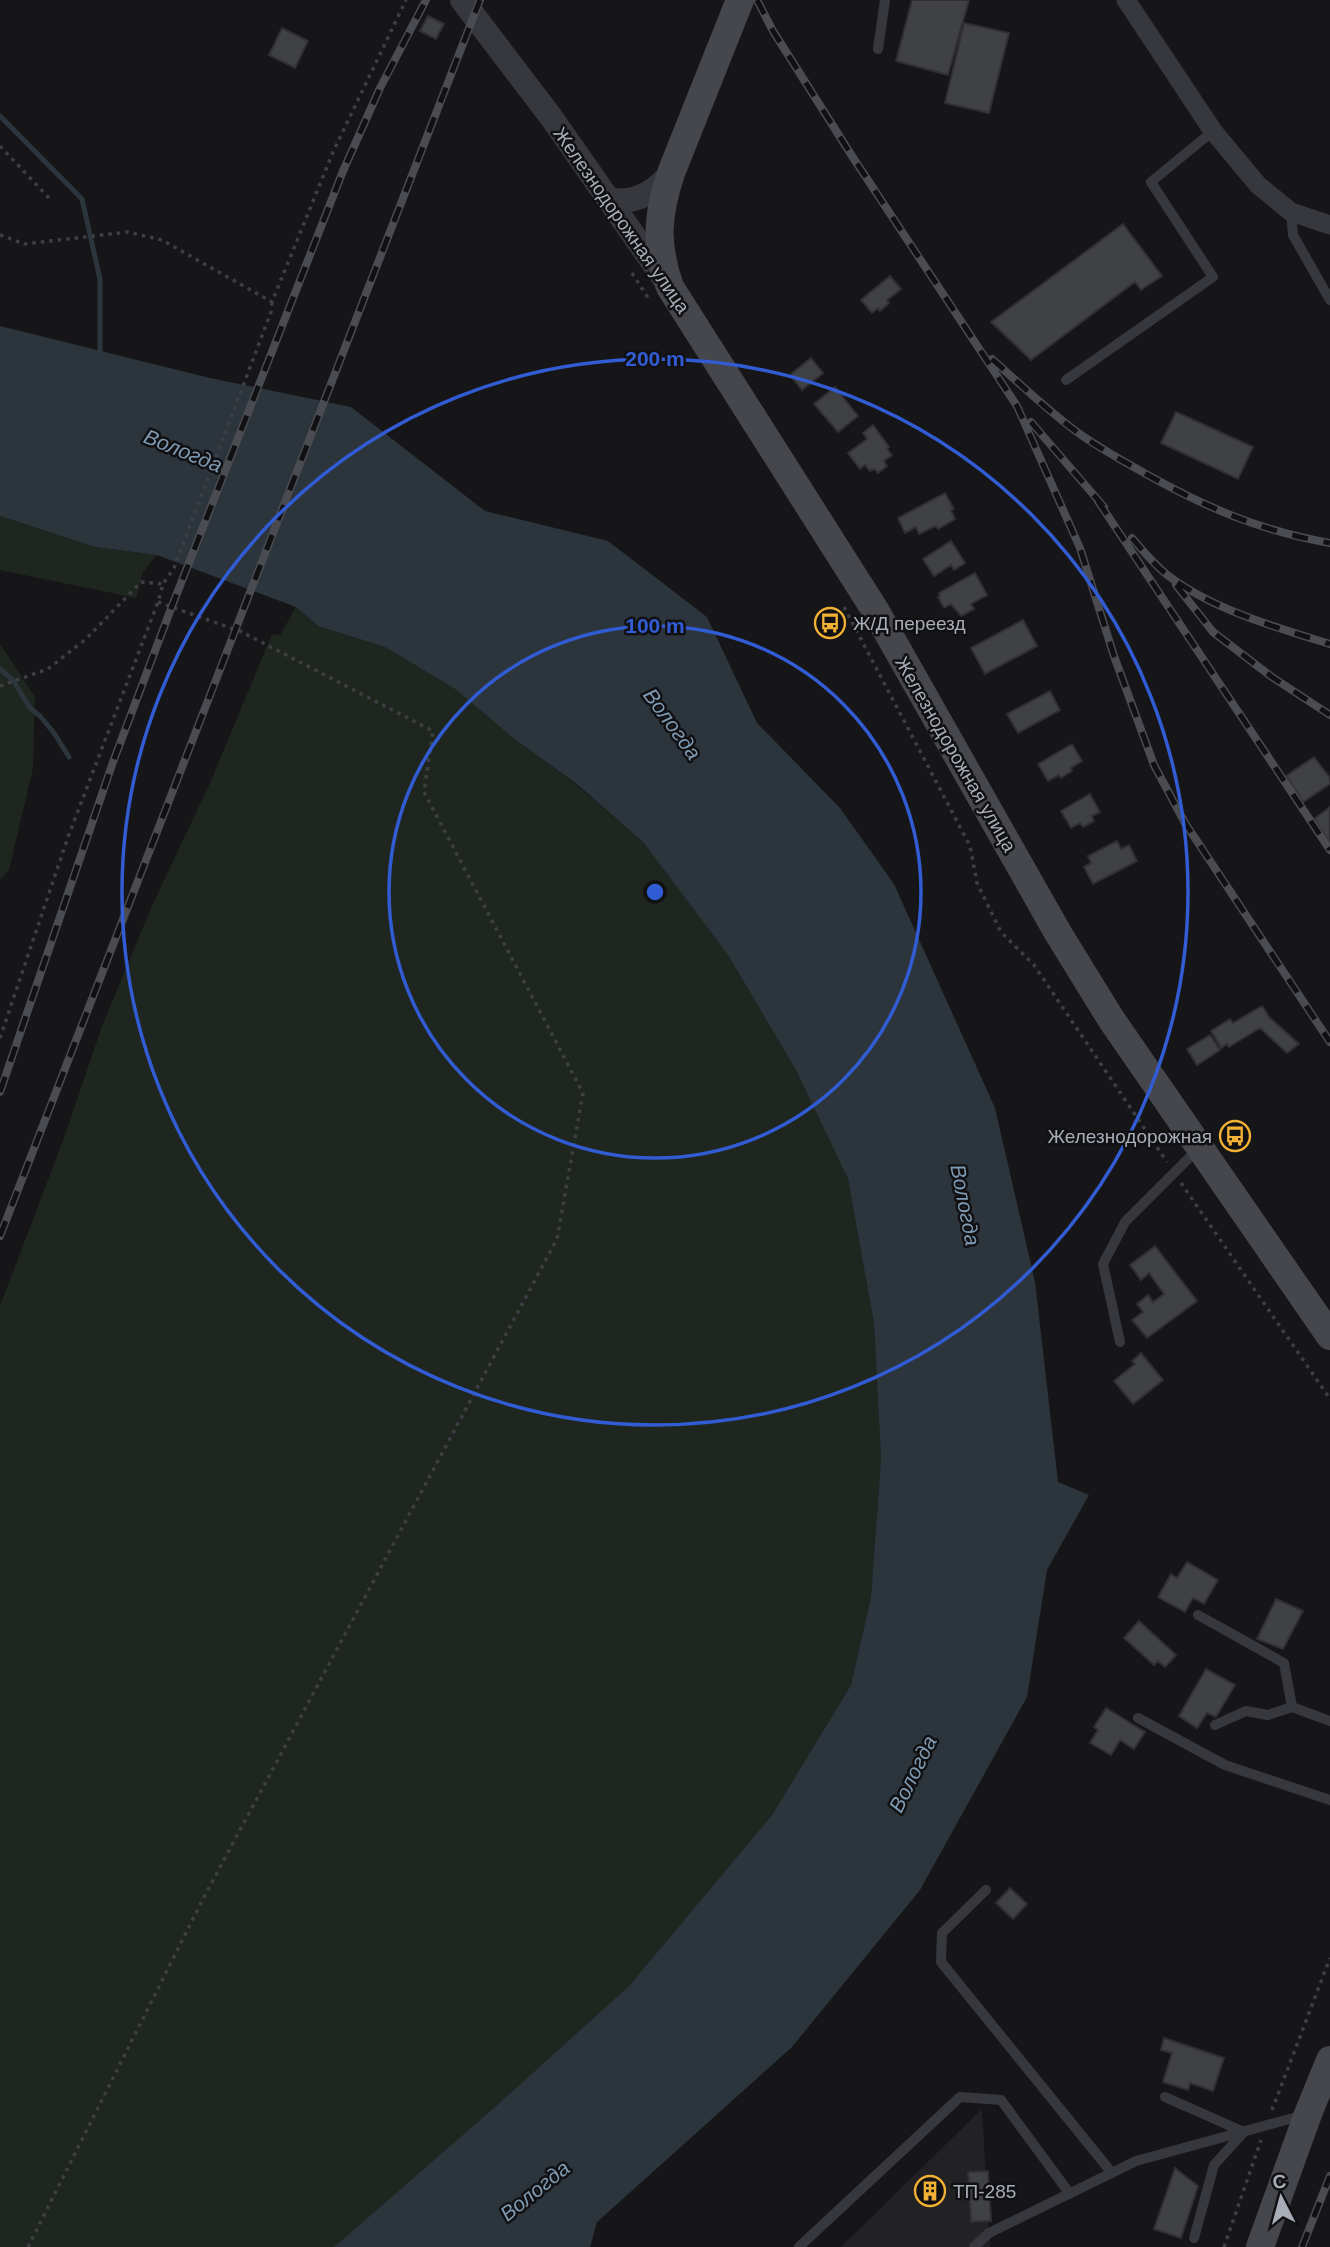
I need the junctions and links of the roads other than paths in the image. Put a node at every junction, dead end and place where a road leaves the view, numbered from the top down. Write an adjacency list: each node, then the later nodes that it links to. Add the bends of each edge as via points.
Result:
1 (461, 0): 8 (street, Железнодорожная улица)
2 (740, 0): 7 (main road)
3 (885, 0): 5 (lane)
4 (1126, 0): 6 (street)
5 (878, 49)
6 (1213, 131): 9 (street, via 1258,185); 13 (lane, via 1151,182 1213,277)
7 (671, 173): 8 (street, via 646,195 625,201); 11 (main road, via 658,232)
8 (608, 199): 11 (street, Железнодорожная улица)
9 (1291, 212): 10 (street); 12 (lane, via 1293,235)
10 (1330, 225)
11 (670, 287): 14 (main road, Железнодорожная улица, via 875,610 1058,933)
12 (1330, 300)
13 (1066, 380)
14 (1200, 1148): 15 (main road, Железнодорожная улица); 16 (lane, via 1125,1222 1103,1264)
15 (1330, 1336)
16 (1120, 1342)
17 (1198, 1615): 18 (lane, via 1284,1663)
18 (1292, 1707): 20 (lane); 21 (lane, via 1268,1715 1246,1711)
19 (1138, 1718): 22 (lane, via 1225,1765)
20 (1330, 1721)
21 (1215, 1725)
22 (1330, 1800)
23 (986, 1890): 28 (lane, via 942,1933 941,1962)
24 (1328, 2072): 26 (main road)
25 (1165, 2097): 27 (lane)
26 (1308, 2114): 27 (lane); 33 (main road)
27 (1244, 2132): 28 (lane, via 1136,2161); 30 (lane, via 1214,2165)
28 (1112, 2173): 29 (lane)
29 (1070, 2194): 31 (lane, via 1001,2100 960,2097); 32 (lane, via 989,2233)
30 (1194, 2238)
31 (799, 2247)
32 (974, 2247)
33 (1260, 2247)

